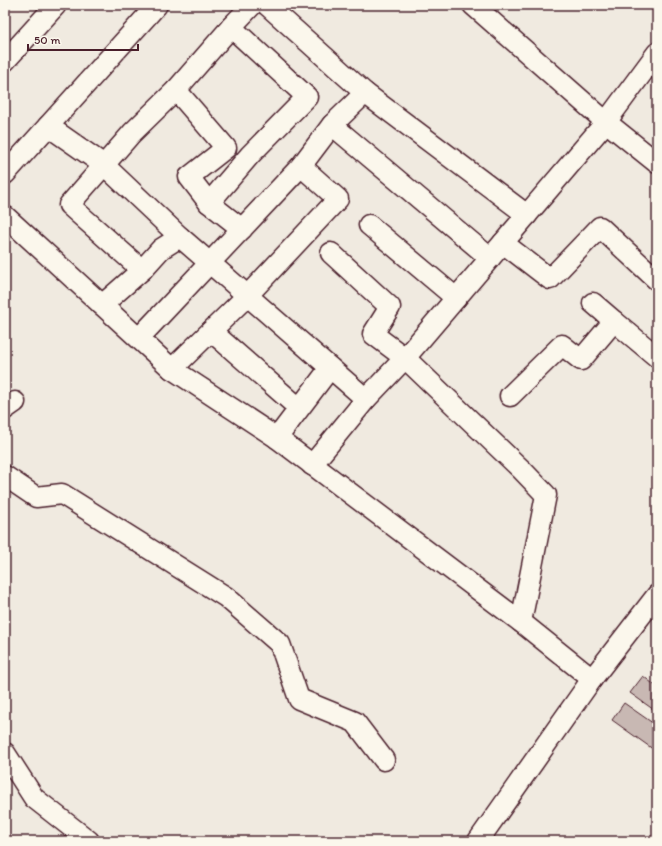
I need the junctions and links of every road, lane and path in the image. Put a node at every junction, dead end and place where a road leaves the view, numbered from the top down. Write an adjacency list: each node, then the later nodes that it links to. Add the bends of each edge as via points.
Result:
1 (157, 5): 13 (street)
2 (252, 5): 6 (street)
3 (267, 5): 10 (street)
4 (473, 5): 11 (street)
5 (54, 6): 8 (street)
6 (231, 27): 9 (street); 18 (street, via 307,96 250,155)
7 (657, 53): 11 (street)
8 (5, 61)
9 (176, 90): 15 (street); 18 (street, via 226,148 189,177)
10 (365, 93): 12 (street); 19 (street)
11 (606, 122): 14 (street); 19 (street)
12 (332, 125): 16 (street); 26 (street)
13 (48, 126): 15 (street); 17 (street)
14 (657, 163)
15 (104, 165): 23 (street); 28 (street, via 69,205)
16 (300, 166): 22 (street); 30 (street, via 338,198)
17 (5, 174)
18 (209, 203): 22 (street)
19 (527, 215): 24 (street)
20 (5, 216): 33 (street)
21 (369, 225): 31 (street)
22 (242, 229): 27 (street)
23 (180, 237): 27 (street); 28 (street, via 161,249)
24 (503, 243): 26 (street); 29 (street, via 550,279 600,227)
25 (331, 253): 38 (street, via 390,307 373,334)
26 (490, 258): 31 (street)
27 (210, 263): 30 (street); 36 (street)
28 (142, 270): 33 (street)
29 (657, 280)
30 (248, 296): 35 (street); 39 (street)
31 (456, 298): 38 (street)
32 (593, 303): 34 (street)
33 (102, 305): 36 (street)
34 (614, 321): 37 (street); 41 (street, via 581,360 562,345)
35 (210, 331): 40 (street); 43 (street, via 292,402)
36 (139, 338): 40 (street)
37 (657, 357)
38 (405, 358): 42 (street); 48 (street, via 546,495)
39 (330, 368): 42 (street); 43 (street)
40 (172, 369): 44 (street)
41 (510, 396)
42 (366, 399): 45 (street)
43 (300, 406): 44 (street)
44 (277, 438): 45 (street)
45 (312, 465): 48 (street)
46 (5, 476): 51 (street, via 36,497 62,494 226,597 280,644 299,699 355,722)
47 (657, 595): 49 (street)
48 (521, 622): 49 (street)
49 (592, 678): 53 (street)
50 (5, 753): 52 (street, via 34,798)
51 (384, 760)
52 (89, 841)
53 (478, 841)

